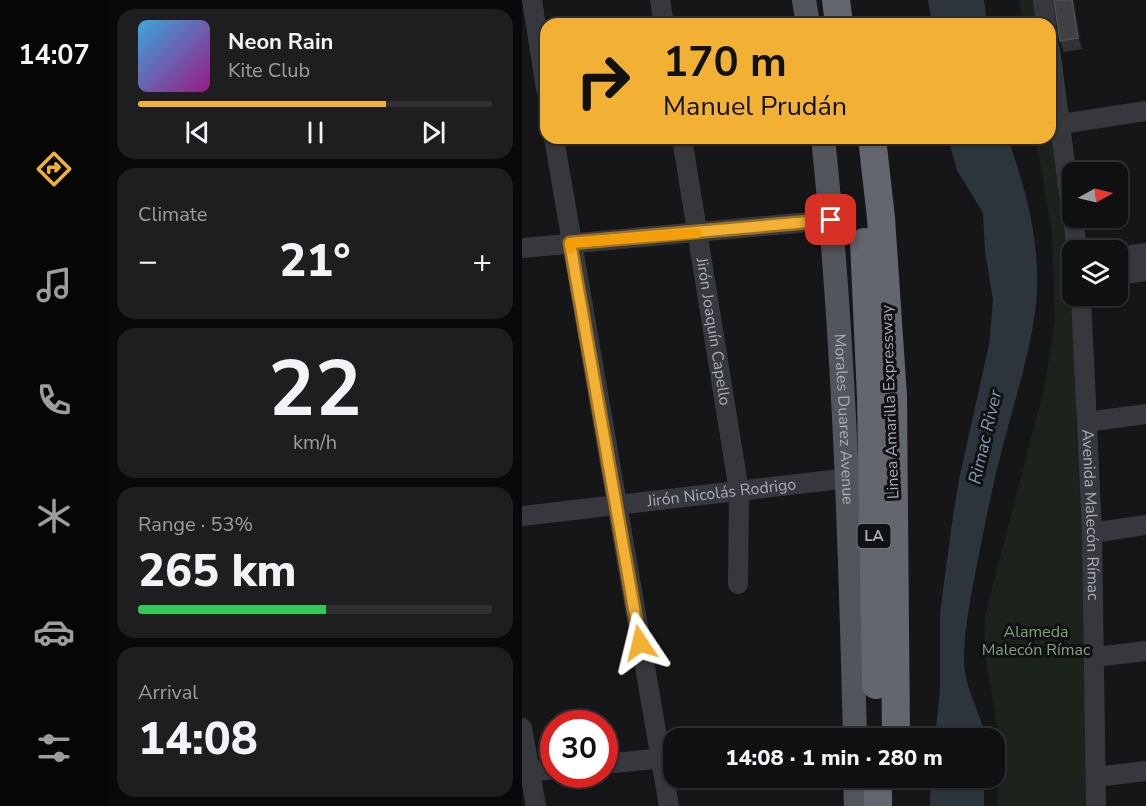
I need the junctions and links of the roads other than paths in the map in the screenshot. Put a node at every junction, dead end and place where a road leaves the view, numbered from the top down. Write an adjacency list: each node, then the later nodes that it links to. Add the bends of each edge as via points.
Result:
1 (532, 0): 12 (street)
2 (660, 0): 7 (street)
3 (804, 0): 8 (main road)
4 (836, 0): 9 (highway)
5 (855, 0): 10 (highway)
6 (1043, 0): 11 (street)
7 (663, 18)
8 (807, 18)
9 (838, 18)
10 (857, 18)
11 (1046, 18)
12 (540, 51)
13 (1056, 90): 15 (street)
14 (1146, 111): 15 (street)
15 (1061, 124): 21 (street)
16 (555, 144): 24 (street)
17 (683, 144): 23 (street, Jirón Joaquín Capello)
18 (824, 144): 22 (main road, Morales Duarez Avenue)
19 (855, 144): 44 (highway, Linea Amarilla Expressway / LA, via 862,210 871,398)
20 (874, 144): 45 (highway, Linea Amarilla Expressway / LA, via 893,396)
21 (1066, 162)
22 (831, 220): 23 (street); 33 (main road, Morales Duarez Avenue)
23 (698, 233): 24 (street); 34 (street, Jirón Joaquín Capello)
24 (570, 243): 25 (street); 35 (street)
25 (522, 248)
26 (1146, 253): 27 (street)
27 (1128, 256)
28 (1146, 270): 29 (street)
29 (1128, 273)
30 (1081, 306): 32 (street, Avenida Malecón Rímac)
31 (1146, 414): 32 (street)
32 (1087, 422): 38 (street, Avenida Malecón Rímac)
33 (849, 478): 34 (street, Jirón Nicolás Rodrigo); 43 (main road, Morales Duarez Avenue)
34 (739, 491): 35 (street, Jirón Nicolás Rodrigo); 39 (street, Jirón Joaquín Capello)
35 (616, 505): 36 (street, Jirón Nicolás Rodrigo); 46 (street)
36 (522, 516)
37 (1146, 525): 38 (street)
38 (1092, 533): 41 (street, Avenida Malecón Rímac)
39 (738, 584)
40 (1146, 651): 41 (street)
41 (1095, 657): 51 (street, Avenida Malecón Rímac)
42 (522, 728): 50 (street)
43 (855, 728)
44 (877, 728)
45 (896, 728)
46 (663, 738)
47 (663, 758): 48 (street)
48 (618, 763)
49 (1146, 771): 51 (street)
50 (526, 772): 56 (street)
51 (1096, 777): 61 (street, Avenida Malecón Rímac)
52 (668, 788): 57 (street)
53 (855, 788): 58 (main road)
54 (878, 788): 59 (highway)
55 (896, 788): 60 (highway)
56 (536, 806)
57 (669, 806)
58 (856, 806)
59 (878, 806)
60 (897, 806)
61 (1096, 806)

